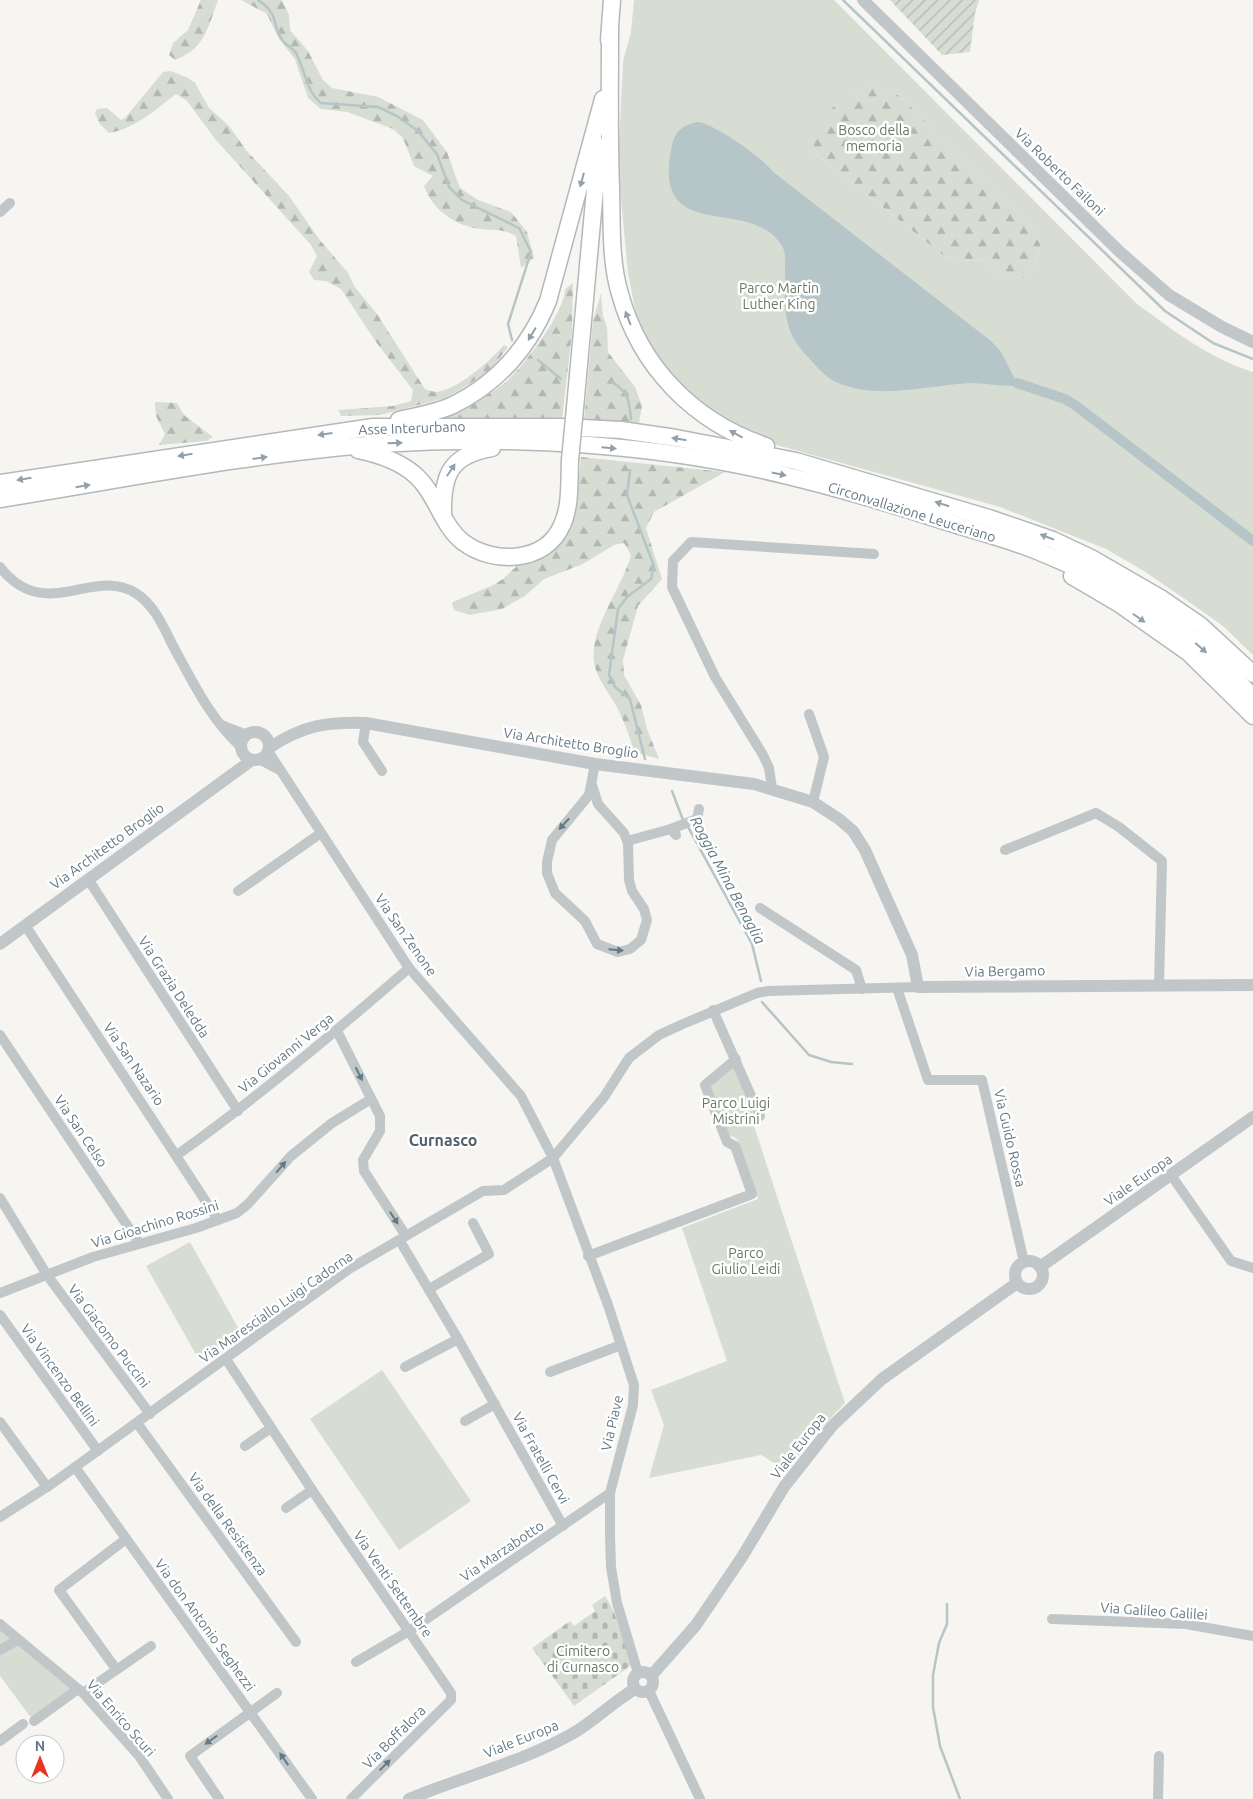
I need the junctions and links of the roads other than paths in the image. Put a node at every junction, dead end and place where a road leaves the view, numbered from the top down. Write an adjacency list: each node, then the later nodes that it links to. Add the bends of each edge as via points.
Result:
1 (612, 0): 4 (highway)
2 (617, 0): 4 (highway)
3 (863, 0): 8 (street, Via Roberto Failoni, via 1113,245 1169,295)
4 (610, 26): 5 (highway); 12 (highway, one-way to 4, via 784,453 749,441 699,413 656,370 628,321 619,293 613,246 609,147)
5 (603, 99): 9 (highway, one-way to 9, via 548,301 527,343 515,358 478,390 450,406); 15 (highway, bridge, via 567,504 562,525 552,539 532,553 509,558 475,550 463,542)
6 (10, 203): 7 (street)
7 (0, 212)
8 (1253, 342)
9 (373, 427): 12 (highway, Asse Interurbano, one-way to 9, via 620,430 506,426); 13 (highway, Asse Interurbano, one-way to 13)
10 (526, 442): 11 (highway, Asse Interurbano, one-way to 10); 15 (highway, one-way to 10, via 444,484 461,458); 16 (highway, Circonvallazione Leuceriano, one-way to 16, via 662,454 786,475)
11 (346, 447): 14 (highway, Asse Interurbano, one-way to 11); 15 (highway, via 389,459 414,474)
12 (796, 462): 19 (highway, Circonvallazione Leuceriano, one-way to 12, via 1162,598 1053,540)
13 (0, 483)
14 (0, 499)
15 (443, 517)
16 (1007, 540): 22 (highway, Circonvallazione Leuceriano, one-way to 22, via 1070,565 1128,595 1189,637); 24 (highway, one-way to 24, via 1026,555 1065,572 1118,603 1181,648)
17 (874, 554): 36 (street, via 691,542 673,561 672,587 715,677 763,755)
18 (0, 567): 26 (street, via 16,585 38,593 106,586 137,594 153,609)
19 (1200, 625): 20 (highway, via 1225,637); 21 (highway)
20 (1253, 664)
21 (1253, 674)
22 (1253, 698)
23 (809, 714): 37 (street, via 824,757)
24 (1253, 716)
25 (366, 723): 27 (street, Via Architetto Broglio, via 327,723); 32 (street, Via Architetto Broglio); 33 (street, via 363,742)
26 (220, 725): 28 (street); 30 (street)
27 (290, 733): 29 (street, Via Architetto Broglio); 31 (street, Via Architetto Broglio)
28 (247, 735): 29 (street, Via Architetto Broglio, via 256,732); 30 (street, Via Architetto Broglio)
29 (264, 735): 31 (street)
30 (241, 749): 31 (street); 34 (street, Via Architetto Broglio)
31 (262, 754): 34 (street, Via Architetto Broglio); 39 (street, Via San Zenone, via 279,770)
32 (595, 764): 35 (street); 36 (street, Via Architetto Broglio)
33 (382, 771)
34 (232, 773): 42 (street, Via Architetto Broglio)
35 (592, 786): 40 (street, via 598,804 616,822); 40 (street, one-way to 40, via 585,803 552,840 547,873 555,893 585,922 597,944 618,952 630,949 641,940 646,920 629,880)
36 (772, 788): 37 (street, Via Architetto Broglio)
37 (813, 802): 50 (street, Via Architetto Broglio, via 854,831 865,850 912,955)
38 (699, 809): 40 (street, via 697,819 680,828)
39 (321, 833): 43 (street); 47 (street, Via San Zenone)
40 (627, 841)
41 (1005, 850): 48 (street, via 1096,813 1119,826 1162,861)
42 (88, 879): 45 (street, Via Architetto Broglio); 59 (street, Via Grazia Deledda)
43 (238, 892)
44 (760, 908): 52 (street, via 856,970)
45 (24, 925): 46 (street, Via Architetto Broglio); 62 (street, Via San Nazario)
46 (0, 944)
47 (409, 968): 55 (street, Via Giovanni Verga); 63 (street, Via San Zenone, via 521,1096)
48 (1159, 985): 49 (street, Via Bergamo); 50 (street, Via Bergamo)
49 (1253, 985)
50 (918, 987): 51 (street, Via Bergamo)
51 (897, 988): 52 (street, Via Bergamo); 71 (street, Via Guido Rossa, via 928,1080 982,1080)
52 (862, 989): 53 (street, Via Bergamo)
53 (757, 993): 54 (street, Via Maresciallo Luigi Cadorna)
54 (714, 1010): 57 (street); 63 (street, Via Maresciallo Luigi Cadorna, via 659,1035 638,1049 604,1097)
55 (337, 1031): 58 (street, Via Fratelli Cervi, one-way to 58); 59 (street, Via Giovanni Verga)
56 (0, 1035): 69 (street, Via San Celso)
57 (736, 1059): 60 (street); 70 (street, via 705,1085 727,1142 735,1146 752,1194)
58 (371, 1099): 66 (street, Via Gioachino Rossini, one-way to 58, via 237,1213 291,1156 332,1123); 68 (street, Via Fratelli Cervi, one-way to 68, via 380,1116 380,1132 363,1160 364,1171)
59 (238, 1111): 62 (street, Via Giovanni Verga)
60 (760, 1116)
61 (1253, 1117): 64 (street, Viale Europa)
62 (177, 1155): 66 (street, Via San Nazario)
63 (553, 1158): 68 (street, Via Maresciallo Luigi Cadorna, via 504,1190 483,1191); 70 (street, Via Piave)
64 (1171, 1175): 72 (street, Viale Europa); 73 (street, via 1231,1261)
65 (0, 1198): 74 (street, Via Giacomo Puccini)
66 (218, 1220): 69 (street, Via Gioachino Rossini)
67 (473, 1223): 76 (street, via 489,1254)
68 (403, 1239): 76 (street, Via Fratelli Cervi); 81 (street, Via Maresciallo Luigi Cadorna, via 349,1269)
69 (139, 1244): 74 (street, Via Gioachino Rossini)
70 (588, 1256): 80 (street, Via Piave)
71 (1024, 1262): 72 (street, via 1033,1262); 75 (street, via 1015,1273)
72 (1040, 1267): 75 (street, via 1043,1276 1036,1288 1027,1289)
73 (1253, 1268)
74 (47, 1275): 77 (street, Via Gioachino Rossini); 85 (street, Via Giacomo Puccini)
75 (1017, 1283): 111 (street, Viale Europa, via 882,1379 832,1426 784,1487 696,1625)
76 (429, 1289): 79 (street, Via Fratelli Cervi)
77 (0, 1293)
78 (0, 1315): 91 (street, Via Vincenzo Bellini)
79 (458, 1338): 82 (street); 84 (street, Via Fratelli Cervi)
80 (621, 1345): 83 (street); 95 (street, Via Piave, via 634,1385 634,1398)
81 (226, 1359): 85 (street, Via Maresciallo Luigi Cadorna); 89 (street, Via Venti Settembre)
82 (405, 1367)
83 (550, 1372)
84 (495, 1404): 86 (street, Via Fratelli Cervi); 98 (street, Via Fratelli Cervi)
85 (150, 1414): 88 (street, Via Maresciallo Luigi Cadorna)
86 (465, 1421)
87 (0, 1422): 93 (street)
88 (137, 1423): 91 (street, Via Maresciallo Luigi Cadorna); 105 (street, Via della Resistenza)
89 (271, 1428): 90 (street); 94 (street, Via Venti Settembre)
90 (245, 1446)
91 (98, 1451): 92 (street, Via Maresciallo Luigi Cadorna)
92 (75, 1467): 93 (street, Via Maresciallo Luigi Cadorna); 99 (street, Via don Antonio Seghezzi)
93 (47, 1487): 97 (street, Via Maresciallo Luigi Cadorna)
94 (312, 1490): 96 (street); 102 (street, Via Venti Settembre)
95 (610, 1493): 98 (street, Via Marzabotto); 110 (street, Via Piave, via 611,1567 617,1603)
96 (286, 1508)
97 (0, 1517)
98 (563, 1526): 102 (street, Via Marzabotto)
99 (126, 1539): 109 (street, via 59,1590); 117 (street, Via don Antonio Seghezzi)
100 (1052, 1619): 103 (street, Via Galileo Galilei, via 1186,1624)
101 (0, 1624): 104 (street, Via Enrico Scuri)
102 (409, 1631): 108 (street, Via Marzabotto); 116 (street, Via Venti Settembre)
103 (1253, 1636)
104 (18, 1640): 107 (street); 113 (street, Via Enrico Scuri)
105 (296, 1642)
106 (151, 1646): 109 (street)
107 (0, 1650)
108 (356, 1662)
109 (116, 1670): 113 (street)
110 (638, 1673): 111 (street, via 644,1671); 112 (street, via 632,1680)
111 (652, 1676): 114 (street, Viale Europa, via 653,1685)
112 (635, 1689): 114 (street); 126 (street, Viale Europa, via 594,1721 568,1736)
113 (81, 1691): 118 (street); 122 (street, Via Enrico Scuri, via 139,1756)
114 (648, 1691): 127 (street)
115 (277, 1693): 117 (street)
116 (451, 1693): 125 (street, Via Boffalora, one-way to 116, via 450,1700)
117 (251, 1712): 123 (street, one-way to 123, via 190,1756); 124 (street, Via don Antonio Seghezzi, one-way to 117)
118 (34, 1721)
119 (23, 1724): 120 (street)
120 (0, 1741)
121 (1159, 1756): 128 (street)
122 (168, 1799)
123 (219, 1799)
124 (312, 1799)
125 (351, 1799)
126 (409, 1799)
127 (700, 1799)
128 (1158, 1799)

